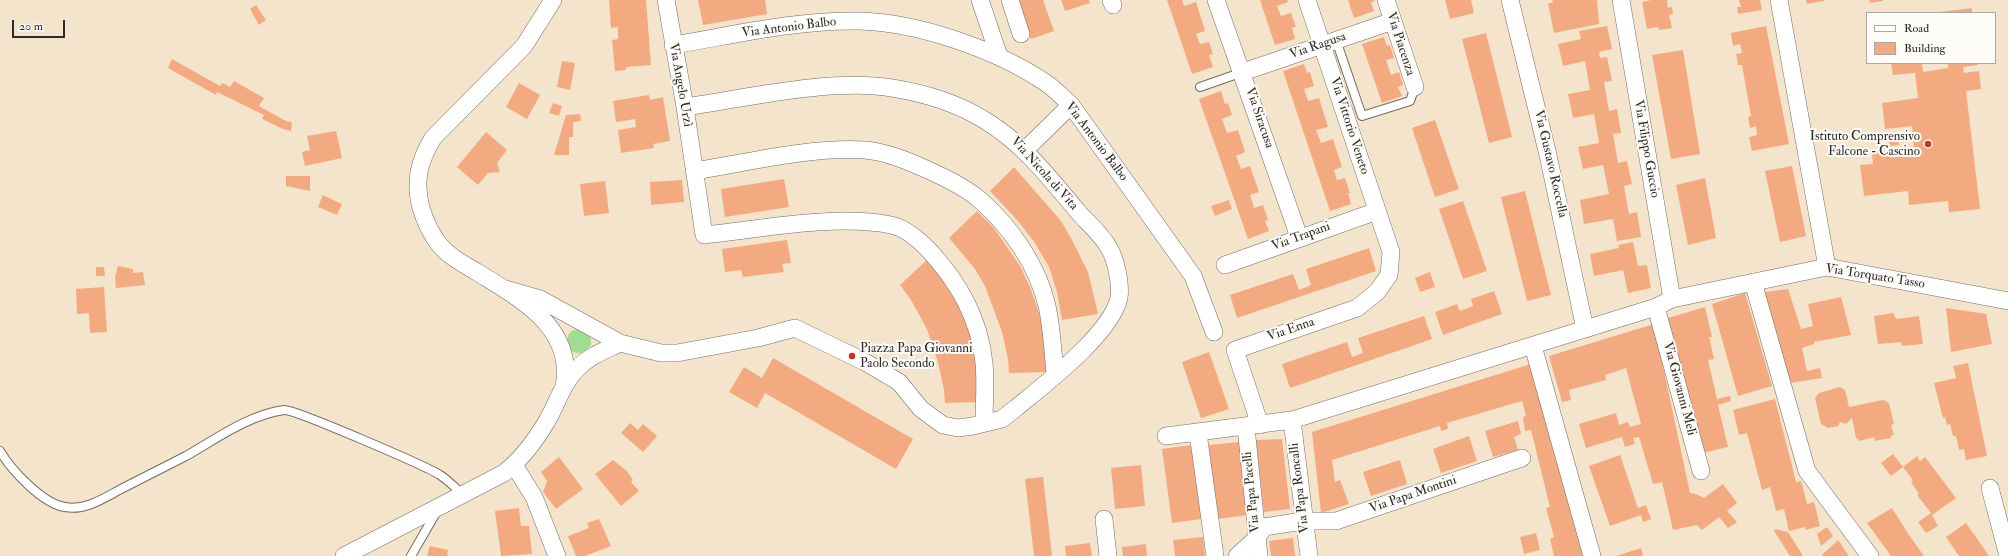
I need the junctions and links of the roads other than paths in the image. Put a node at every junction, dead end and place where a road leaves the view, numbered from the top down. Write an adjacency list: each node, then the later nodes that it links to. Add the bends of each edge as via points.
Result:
1 (980, 0): 15 (street)
2 (1010, 0): 12 (street)
3 (1216, 0): 16 (street, Via Siracusa)
4 (1307, 0): 13 (street, Via Vittorio Veneto)
5 (1386, 0): 11 (street, Via Piacenza)
6 (1510, 0): 33 (street, Via Gustavo Roccella, via 1548,155)
7 (1621, 0): 30 (street, Via Filippo Guccio)
8 (1779, 0): 27 (street)
9 (665, 1): 14 (street, Via Angelo Urzì)
10 (550, 5): 29 (street, via 524,46 433,138 422,156 418,177 419,201 425,223 438,244 453,258)
11 (1393, 20): 13 (street, Via Ragusa); 18 (street, Via Piacenza)
12 (1021, 34)
13 (1329, 43): 16 (street, Via Ragusa); 18 (lane, via 1362,116 1410,101); 23 (street, Via Vittorio Veneto)
14 (673, 45): 15 (street, Via Antonio Balbo, via 772,28 820,22 860,21 894,25 940,36); 20 (street, Via Angelo Urzì)
15 (999, 56): 19 (street, Via Antonio Balbo, via 1047,84)
16 (1243, 72): 17 (lane); 24 (street, Via Siracusa)
17 (1200, 87)
18 (1415, 88)
19 (1071, 105): 21 (street); 34 (street, Via Antonio Balbo, via 1194,276)
20 (685, 107): 21 (street, Via Nicola di Vita, via 824,88 890,88 947,103 1009,135); 22 (street, Via Angelo Urzì)
21 (1025, 150): 37 (street, Via Nicola di Vita, via 1109,248 1119,281 1119,297 1112,316 1096,336)
22 (694, 171): 37 (street, via 787,156 840,150 867,150 903,159 962,187 980,199 1006,227 1030,262 1047,306); 40 (street, Via Angelo Urzì, via 704,235 835,221 893,226 910,233 948,275 965,302 978,331 984,363)
23 (1377, 210): 24 (street, Via Trapani); 25 (street, Via Vittorio Veneto)
24 (1299, 237): 26 (street, Via Trapani)
25 (1391, 252): 41 (street, Via Enna, via 1389,275 1377,292 1357,308 1235,350)
26 (1226, 265)
27 (1827, 267): 28 (street, Via Torquato Tasso); 31 (street, Via Torquato Tasso)
28 (1753, 282): 30 (street, Via Torquato Tasso); 63 (street, via 1808,471)
29 (505, 289): 35 (street, via 540,299); 38 (street, via 537,312 553,331 563,351 567,372)
30 (1672, 299): 32 (street, Via Torquato Tasso)
31 (2008, 301)
32 (1656, 307): 33 (street, Via Torquato Tasso); 47 (street, Via Giovanni Meli)
33 (1585, 329): 36 (street, Via Torquato Tasso)
34 (1214, 332)
35 (620, 343): 38 (street, via 595,355 578,368); 40 (street, via 661,353 677,353 758,338 795,328 865,362 899,382 921,409 942,425 958,428)
36 (1533, 346): 39 (street, Via Torquato Tasso); 62 (street)
37 (1055, 375): 40 (street, Via Nicola di Vita, via 1002,419)
38 (564, 387): 46 (street, via 547,421 525,455)
39 (1292, 420): 41 (street, Via Torquato Tasso); 52 (street, Via Papa Roncalli)
40 (984, 423)
41 (1253, 426): 42 (street, Via Torquato Tasso); 53 (street, Via Papa Pacelli)
42 (1198, 433): 43 (street, Via Torquato Tasso); 58 (street)
43 (1166, 436)
44 (0, 451): 49 (lane, via 15,470 50,503 79,508 128,486 258,417 286,410 354,436 440,475)
45 (1522, 458): 52 (street, Via Papa Montini, via 1336,521)
46 (514, 465): 49 (street); 56 (street, via 534,497)
47 (1701, 471)
48 (1990, 488): 64 (street)
49 (463, 495): 50 (street)
50 (438, 509): 54 (street); 55 (lane)
51 (1104, 519): 57 (street)
52 (1303, 521): 53 (street, Via Papa Montini, via 1264,527); 61 (street, Via Papa Roncalli)
53 (1257, 538): 59 (street, Via Papa Montini); 60 (street, Via Papa Pacelli)
54 (349, 554)
55 (411, 556)
56 (557, 556)
57 (1108, 556)
58 (1215, 556)
59 (1237, 556)
60 (1259, 556)
61 (1309, 556)
62 (1592, 556)
63 (1870, 556)
64 (2008, 556)

